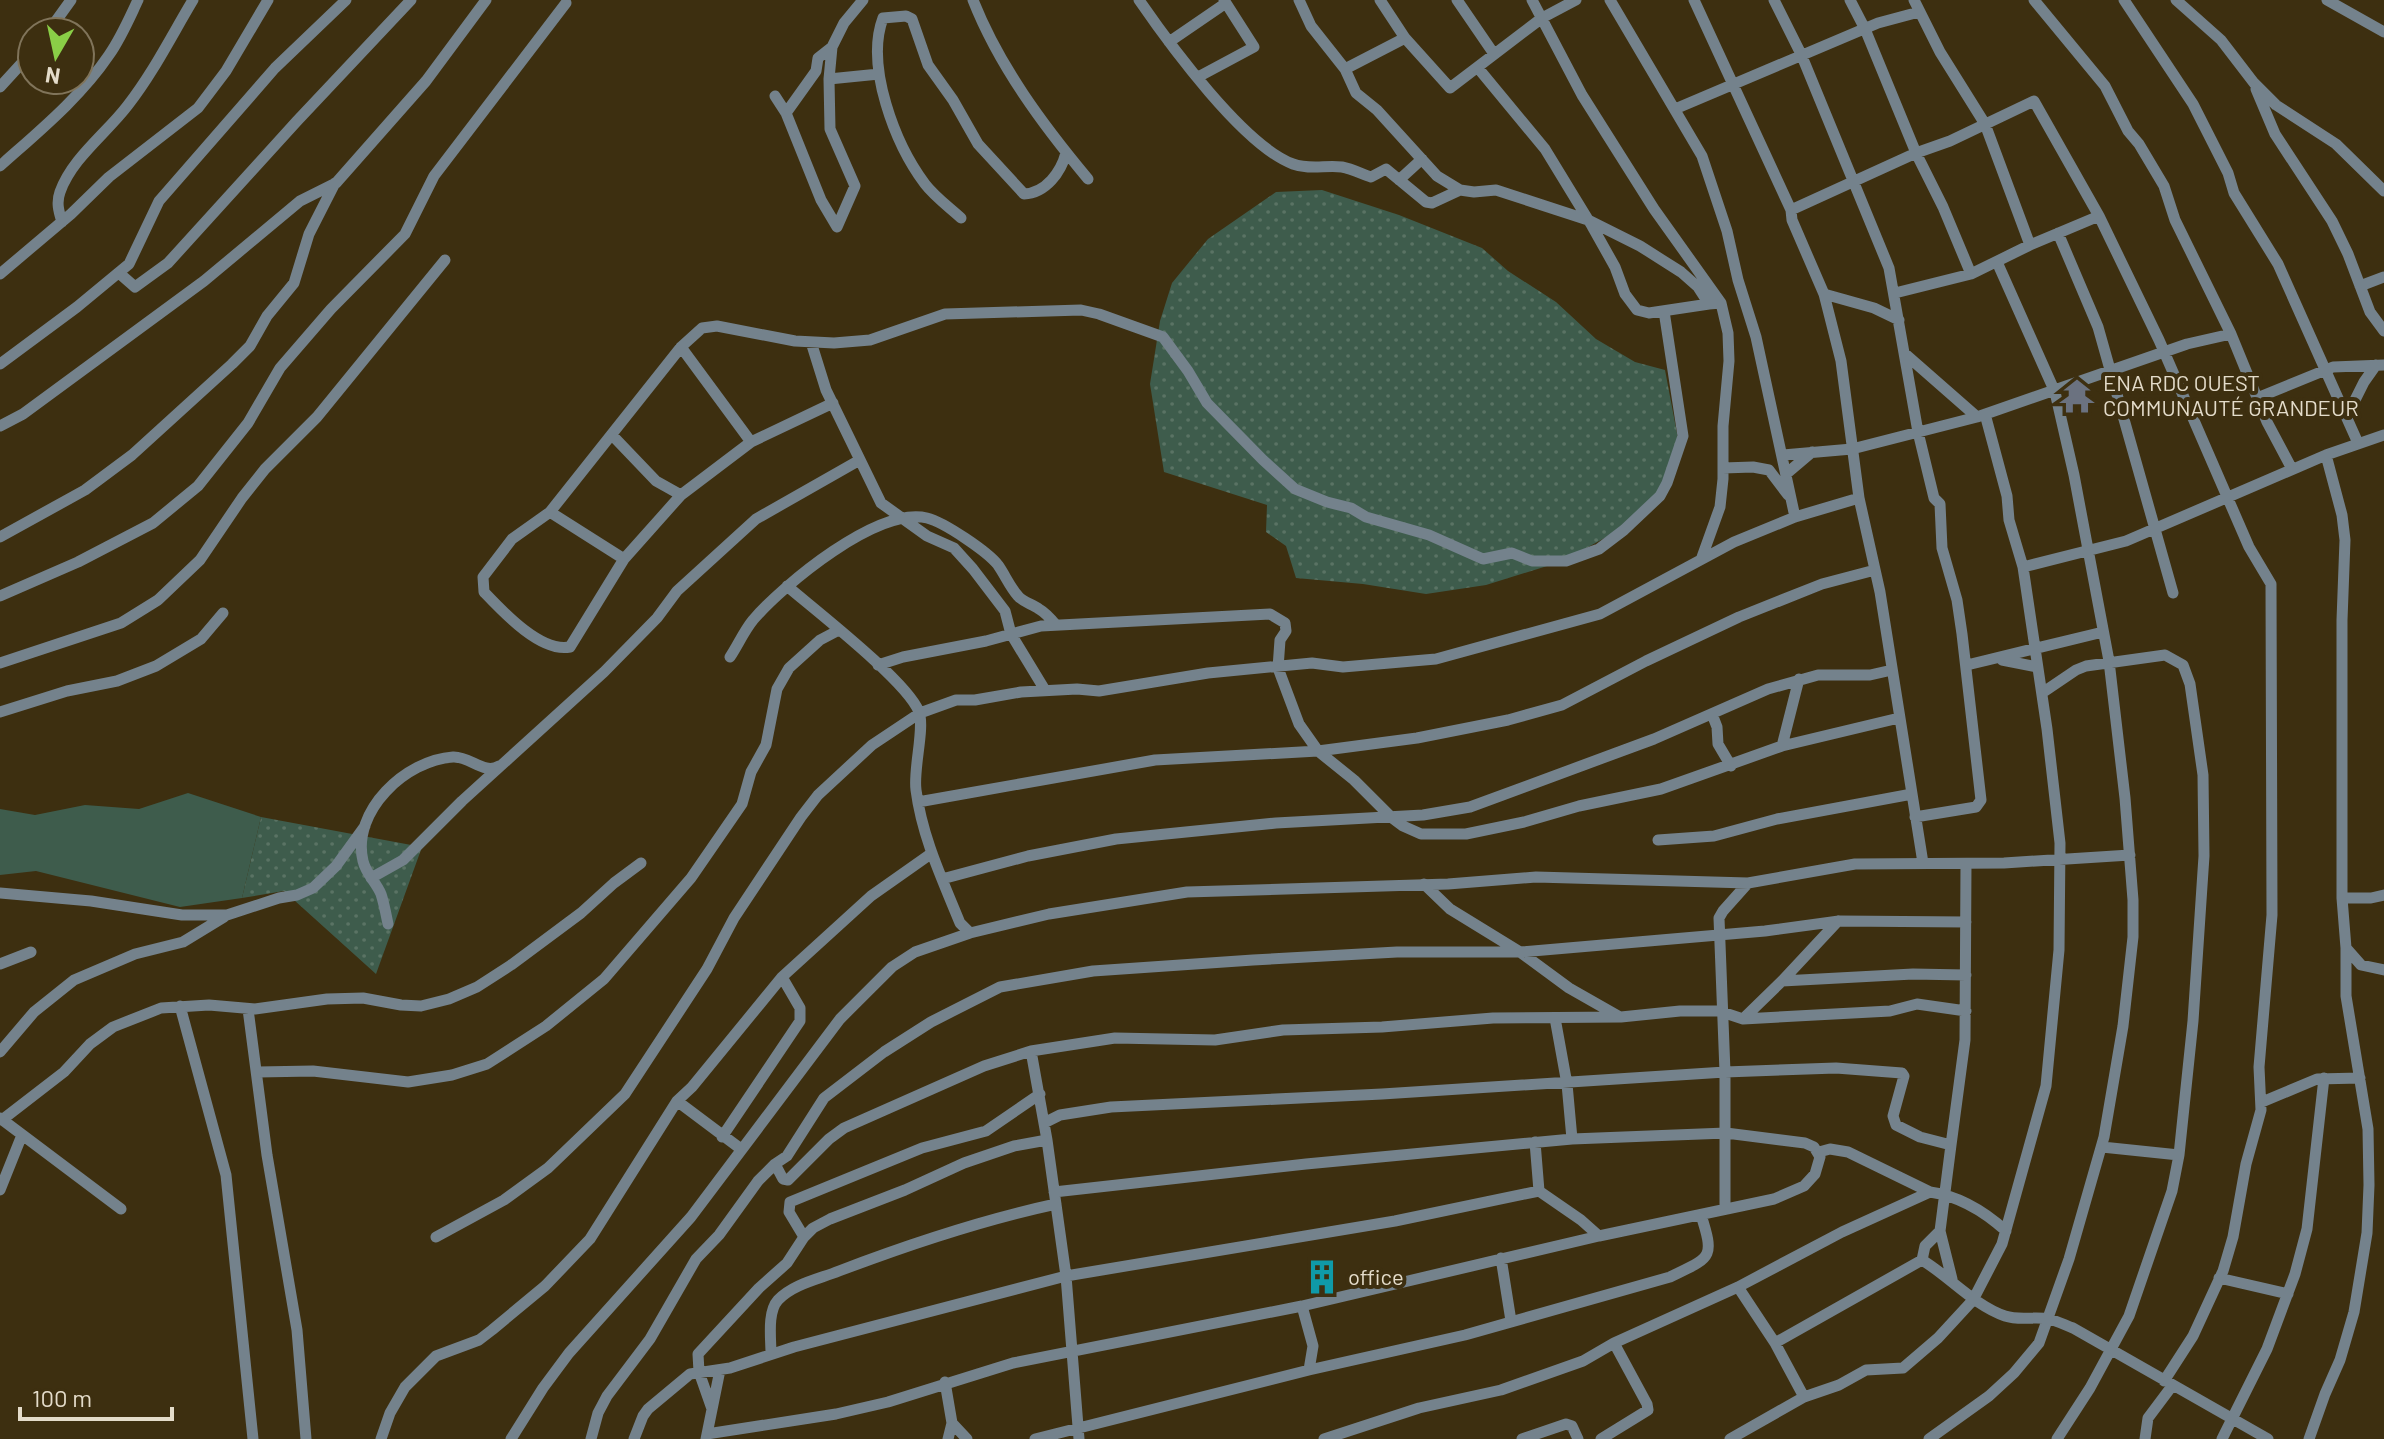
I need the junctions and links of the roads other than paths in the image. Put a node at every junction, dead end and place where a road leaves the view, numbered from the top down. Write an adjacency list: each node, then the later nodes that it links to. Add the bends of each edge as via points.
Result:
1 (138, 0): 51 (street, via 95,74)
2 (193, 0): 62 (street, via 130,103 73,167 59,194)
3 (268, 0): 62 (street, via 198,108 109,177)
4 (346, 0): 67 (street, via 275,68 159,201 137,252)
5 (411, 0): 67 (street, via 168,263 135,287)
6 (486, 0): 55 (street, via 426,81)
7 (863, 0): 32 (street)
8 (973, 0): 48 (street, via 987,34)
9 (1139, 0): 31 (street)
10 (1299, 0): 36 (street, via 1311,26)
11 (1380, 0): 30 (street)
12 (1457, 0): 33 (street)
13 (1532, 0): 27 (street)
14 (1576, 0): 27 (street)
15 (1610, 0): 45 (street)
16 (1694, 0): 41 (street)
17 (1774, 0): 34 (street)
18 (1850, 0): 28 (street)
19 (1914, 0): 26 (street)
20 (2034, 0): 78 (street, via 2105,86 2171,202)
21 (2124, 0): 85 (street, via 2193,104 2234,193 2278,264)
22 (2176, 0): 42 (street, via 2221,40)
23 (2327, 0): 29 (street)
24 (1225, 2): 31 (street); 39 (street, via 1254,47)
25 (566, 3): 122 (street, via 434,176 405,234 280,368 248,423 198,486 153,523)
26 (1919, 12): 28 (street); 47 (street)
27 (1542, 18): 33 (street); 74 (street, via 1582,95)
28 (1865, 29): 34 (street); 49 (street)
29 (2384, 32)
30 (1405, 38): 35 (street, via 1447,87); 36 (street)
31 (1169, 42): 39 (street)
32 (832, 47): 40 (street); 46 (street, via 818,58 816,71)
33 (1494, 54): 35 (street)
34 (1801, 54): 41 (street); 54 (street)
35 (1478, 68): 61 (street, via 1545,149)
36 (1345, 69): 50 (street, via 1356,93)
37 (16, 70): 43 (street)
38 (879, 74): 40 (street); 48 (street, via 883,18 909,17 928,65 978,144 1024,194 1056,177); 60 (street, via 892,121 918,174)
39 (1198, 77): 53 (street, via 1276,156 1301,166 1340,167 1371,177 1386,169)
40 (829, 79): 46 (street, via 830,129 855,186 837,227)
41 (1733, 83): 45 (street); 58 (street)
42 (2254, 83): 57 (street, via 2293,119 2336,144); 71 (street, via 2275,134 2332,221)
43 (0, 87)
44 (775, 96): 46 (street)
45 (1675, 109): 100 (street, via 1702,156 1727,231)
46 (786, 113)
47 (1985, 124): 49 (street); 59 (street, via 2034,101); 64 (street)
48 (1066, 153): 52 (street)
49 (1916, 153): 54 (street); 69 (street)
50 (1422, 159): 53 (street); 56 (street)
51 (0, 166)
52 (1088, 179)
53 (1399, 180): 56 (street, via 1432,203)
54 (1853, 182): 58 (street); 72 (street, via 1887,260)
55 (336, 183): 92 (street, via 300,201 181,299); 114 (street, via 309,234 294,283 250,346 132,455 85,490)
56 (1460, 190): 61 (street, via 1496,190)
57 (2384, 191)
58 (1791, 210): 73 (street)
59 (2099, 216): 63 (street); 80 (street)
60 (961, 218)
61 (1588, 220): 74 (street, via 1681,272); 75 (street, via 1634,307 1640,312)
62 (62, 222): 68 (street)
63 (2058, 233): 64 (street); 86 (street)
64 (2030, 245): 66 (street)
65 (445, 260): 132 (street, via 317,417 265,469 200,560 158,600 121,623)
66 (1997, 262): 69 (street); 87 (street)
67 (119, 273): 83 (street)
68 (0, 274)
69 (1971, 274): 72 (street)
70 (2384, 277): 71 (street)
71 (2360, 286): 77 (street)
72 (1895, 293): 76 (street)
73 (1824, 294): 76 (street); 98 (street, via 1841,361)
74 (1715, 304): 75 (street); 103 (street, via 1728,333)
75 (1664, 311): 79 (street, via 1683,436 1667,483 1624,530 1599,549 1566,561 1532,561 1512,553 1483,559 1295,489 1207,403 1163,337 1099,314 945,314 870,340)
76 (1899, 320): 82 (street)
77 (2384, 331)
78 (2231, 334): 80 (street); 88 (street)
79 (811, 342): 81 (street, via 717,326 702,328); 89 (street)
80 (2162, 346): 86 (street); 107 (street)
81 (681, 347): 94 (street); 96 (street)
82 (1904, 353): 90 (street); 93 (street)
83 (0, 364)
84 (2380, 365): 85 (street); 91 (street, via 2364,382)
85 (2325, 370): 88 (street); 91 (street)
86 (2111, 371): 87 (street); 113 (street)
87 (2055, 392): 90 (street); 115 (street)
88 (2257, 398): 104 (street)
89 (833, 403): 96 (street); 102 (street)
90 (1981, 416): 93 (street); 118 (street)
91 (2347, 416): 97 (street)
92 (0, 426)
93 (1918, 432): 98 (street); 134 (street, via 1940,504 1942,548)
94 (612, 435): 106 (street, via 656,481); 110 (street)
95 (2384, 435): 97 (street)
96 (751, 442): 106 (street)
97 (2358, 443): 101 (street)
98 (1852, 449): 99 (street); 109 (street)
99 (1813, 451): 100 (street); 105 (street)
100 (1783, 455): 105 (street)
101 (2326, 455): 104 (street); 167 (street, via 2345,540)
102 (858, 461): 112 (street, via 881,503); 147 (street, via 756,519)
103 (1723, 468): 108 (street, via 1769,470); 116 (street, via 1720,507)
104 (2292, 469): 107 (street)
105 (1786, 474): 108 (street)
106 (681, 495): 117 (street)
107 (2227, 496): 113 (street); 198 (street, via 2272,591 2272,915 2259,1067)
108 (1791, 498): 111 (street)
109 (1859, 498): 111 (street); 119 (street)
110 (550, 512): 117 (street); 117 (street, via 512,539 483,577 484,592 520,627 561,649 570,647)
111 (1795, 517): 116 (street)
112 (905, 519): 120 (street, via 842,545); 124 (street, via 928,518 978,547 1018,597); 127 (street, via 957,551 1005,611)
113 (2154, 528): 115 (street); 121 (street)
114 (0, 537)
115 (2088, 551): 118 (street); 126 (street)
116 (1702, 557): 136 (street, via 1600,614 1436,659)
117 (624, 559)
118 (2023, 567): 128 (street)
119 (1875, 570): 137 (street); 146 (street, via 1822,584 1739,617 1557,707 1446,733)
120 (787, 586): 125 (street); 129 (street, via 750,624)
121 (2173, 593)
122 (0, 596)
123 (223, 613): 141 (street, via 201,639 156,666)
124 (1056, 625): 127 (street); 136 (street, via 1270,614 1287,627 1280,640)
125 (839, 630): 133 (street); 191 (street, via 803,653 783,677 766,745 744,800 691,878 604,979 546,1026 487,1064 422,1080)
126 (2103, 632): 128 (street); 131 (street)
127 (1011, 634): 133 (street); 139 (street)
128 (2034, 650): 130 (street); 135 (street)
129 (730, 657)
130 (1996, 658): 134 (street); 135 (street)
131 (2109, 661): 140 (street, via 2076,670); 156 (street); 211 (street, via 2165,655 2183,665 2203,775 2204,856)
132 (0, 663)
133 (878, 665): 142 (street)
134 (1967, 665): 152 (street, via 1981,800 1976,807)
135 (2037, 667): 140 (street)
136 (1278, 668): 139 (street, via 1099,691); 146 (street, via 1299,724)
137 (1892, 670): 138 (street); 144 (street)
138 (1799, 679): 143 (street); 145 (street)
139 (1045, 690): 142 (street, via 956,700)
140 (2042, 693): 157 (street)
141 (0, 712)
142 (920, 713): 150 (street); 224 (street, via 862,753 818,795 625,1094 548,1168 504,1200)
143 (1712, 714): 148 (street, via 1718,744); 151 (street, via 1475,806)
144 (1899, 718): 145 (street); 149 (street)
145 (1782, 746): 148 (street)
146 (1318, 751): 150 (street, via 1155,760); 151 (street)
147 (512, 756): 153 (street, via 494,769 456,756 427,762 403,775 377,803); 161 (street, via 403,860)
148 (1731, 766): 151 (street, via 1661,789 1466,834 1421,834)
149 (1912, 794): 152 (street); 154 (street, via 1789,816 1714,836)
150 (918, 802): 155 (street)
151 (1391, 817): 162 (street, via 1116,839)
152 (1915, 817): 159 (street)
153 (365, 826): 161 (street, via 361,845); 168 (street, via 313,888)
154 (1658, 840)
155 (932, 853): 162 (street); 180 (street, via 853,910)
156 (2130, 855): 157 (street); 208 (street, via 2132,959)
157 (2061, 860): 160 (street); 222 (street, via 2048,1074)
158 (641, 863): 183 (street, via 511,965 449,999 421,1006 327,999)
159 (1923, 863): 160 (street); 163 (street, via 1855,864)
160 (1966, 864): 170 (street)
161 (371, 878): 171 (street, via 381,893)
162 (942, 879): 172 (street, via 960,923)
163 (1748, 883): 164 (street, via 1536,877); 173 (street, via 1719,918)
164 (1424, 884): 172 (street, via 1168,894); 176 (street, via 1450,909)
165 (0, 893): 168 (street, via 182,915)
166 (2384, 895): 167 (street)
167 (2342, 898): 174 (street)
168 (227, 915): 190 (street, via 183,942 135,954 74,980 34,1012)
169 (1839, 921): 170 (street); 173 (street); 181 (street)
170 (1966, 922): 179 (street)
171 (388, 924)
172 (970, 933): 209 (street, via 931,944 892,967 831,1030)
173 (1719, 934): 176 (street); 185 (street)
174 (2346, 948): 178 (street, via 2361,965); 194 (street, via 2346,996)
175 (31, 952): 177 (street)
176 (1520, 952): 186 (street); 212 (street, via 1253,960 1093,971 1000,987 931,1022 830,1092 787,1156)
177 (0, 964)
178 (2384, 970)
179 (1966, 975): 181 (street); 184 (street)
180 (782, 977): 197 (street); 203 (street, via 800,1008 800,1021)
181 (1782, 981): 188 (street)
182 (180, 1006): 183 (street); 199 (street, via 143,1013 113,1027); 253 (street, via 226,1175)
183 (248, 1009): 191 (street)
184 (1966, 1011): 188 (street, via 1917,1004 1890,1011); 207 (street)
185 (1724, 1013): 186 (street); 188 (street); 192 (street)
186 (1621, 1017): 187 (street)
187 (1555, 1018): 189 (street, via 1283,1030 1215,1040 1115,1038); 195 (street)
188 (1743, 1019)
189 (1031, 1051): 196 (street); 212 (street, via 984,1066 844,1128 788,1180)
190 (0, 1052)
191 (258, 1072): 254 (street, via 297,1330)
192 (1725, 1072): 195 (street); 201 (street); 207 (street, via 1836,1068 1902,1073 1893,1116 1896,1125)
193 (2324, 1078): 194 (street); 198 (street); 232 (street, via 2307,1229)
194 (2360, 1078): 272 (street, via 2369,1185 2361,1277 2340,1360)
195 (1567, 1084): 200 (street, via 1111,1107 1060,1115); 204 (street)
196 (1040, 1094): 200 (street); 225 (street, via 986,1131 922,1148 790,1202 789,1212)
197 (677, 1101): 203 (street); 255 (street, via 590,1239 545,1286 486,1335 436,1356 405,1387)
198 (2262, 1102): 229 (street)
199 (1, 1119): 202 (street)
200 (1044, 1123): 205 (street)
201 (1726, 1133): 204 (street); 210 (street, via 1805,1143); 219 (street)
202 (22, 1135): 213 (street); 218 (street)
203 (722, 1137): 209 (street)
204 (1572, 1139): 206 (street)
205 (1047, 1140): 217 (street); 225 (street, via 964,1163 830,1219)
206 (1535, 1142): 214 (street); 217 (street)
207 (1951, 1145): 216 (street)
208 (2102, 1147): 211 (street); 235 (street)
209 (741, 1149): 256 (street, via 691,1217 569,1353)
210 (1819, 1152): 215 (street, via 1848,1152); 219 (street, via 1818,1168 1804,1186 1774,1199)
211 (2179, 1155): 239 (street, via 2138,1292)
212 (775, 1164): 257 (street, via 696,1259 650,1339 607,1396)
213 (0, 1190)
214 (1539, 1191): 223 (street); 228 (street, via 1395,1221)
215 (1930, 1192): 216 (street); 231 (street)
216 (1943, 1194): 221 (street); 222 (street, via 1987,1213)
217 (1055, 1198): 228 (street); 241 (street, via 798,1287 775,1304)
218 (121, 1209)
219 (1725, 1209): 220 (street)
220 (1701, 1215): 223 (street); 236 (street, via 1710,1249 1683,1271)
221 (1940, 1231): 227 (street, via 1925,1246); 230 (street)
222 (2006, 1231): 233 (street)
223 (1599, 1236): 226 (street)
224 (436, 1237)
225 (804, 1237): 244 (street, via 785,1264 699,1352)
226 (1501, 1258): 234 (street); 236 (street)
227 (1922, 1260): 230 (street); 238 (street)
228 (1066, 1276): 240 (street); 241 (street)
229 (2219, 1278): 232 (street); 246 (street)
230 (1952, 1279): 233 (street)
231 (1738, 1287): 237 (street); 238 (street)
232 (2288, 1294): 249 (street)
233 (1973, 1300): 235 (street, via 2007,1317); 247 (street, via 1907,1365 1866,1370)
234 (1302, 1306): 240 (street); 243 (street, via 1313,1346)
235 (2047, 1318): 239 (street); 267 (street, via 2034,1351 2014,1373)
236 (1511, 1321): 243 (street)
237 (1614, 1343): 262 (street, via 1583,1361 1501,1390 1419,1408); 265 (street, via 1648,1410)
238 (1775, 1343): 247 (street)
239 (2111, 1351): 246 (street); 268 (street)
240 (1070, 1353): 245 (street); 251 (street)
241 (771, 1354): 242 (street)
242 (720, 1370): 244 (street); 248 (street)
243 (1309, 1370): 251 (street)
244 (699, 1372): 248 (street); 258 (street, via 648,1409)
245 (945, 1382): 250 (street); 252 (street, via 836,1414)
246 (2168, 1384): 249 (street); 269 (street, via 2148,1418)
247 (1804, 1397): 266 (street)
248 (712, 1409): 252 (street)
249 (2232, 1418): 270 (street); 271 (street)
250 (952, 1423): 259 (street); 260 (street)
251 (1078, 1433): 261 (street)
252 (706, 1437)
253 (253, 1439)
254 (306, 1439)
255 (381, 1439)
256 (511, 1439)
257 (591, 1439)
258 (634, 1439)
259 (948, 1439)
260 (967, 1439)
261 (1035, 1439)
262 (1324, 1439)
263 (1522, 1439): 264 (street, via 1566,1424)
264 (1578, 1439)
265 (1601, 1439)
266 (1730, 1439)
267 (1929, 1439)
268 (2057, 1439)
269 (2145, 1439)
270 (2222, 1439)
271 (2268, 1439)
272 (2309, 1439)

